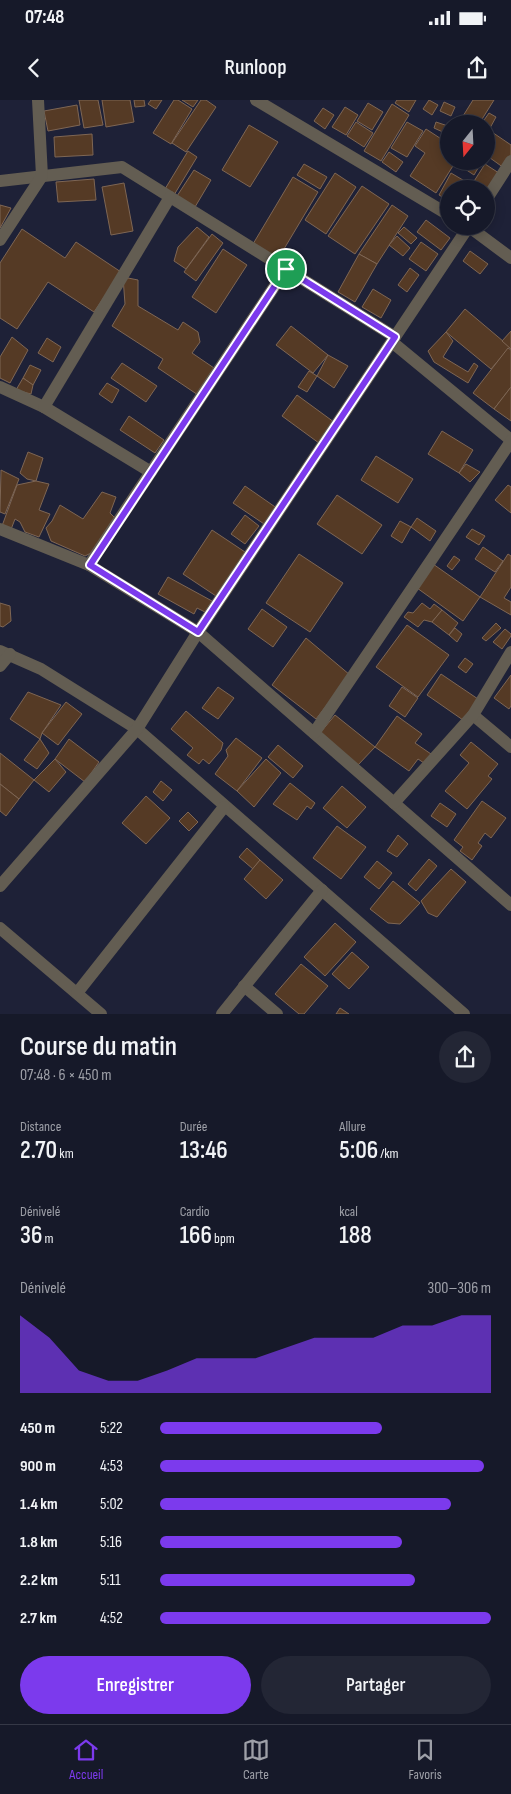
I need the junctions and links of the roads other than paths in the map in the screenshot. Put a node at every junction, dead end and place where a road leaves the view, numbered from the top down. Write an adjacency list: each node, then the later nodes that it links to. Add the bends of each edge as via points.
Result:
1 (38, 100): 4 (street)
2 (256, 100): 8 (street)
3 (511, 162): 6 (street)
4 (42, 176): 5 (street); 7 (street, via 122,167); 11 (street)
5 (0, 182)
6 (495, 186)
7 (170, 197): 13 (street); 16 (street)
8 (440, 209)
9 (463, 235): 14 (street)
10 (481, 235): 12 (street)
11 (0, 240)
12 (511, 258)
13 (286, 269): 14 (street); 18 (street)
14 (393, 339): 17 (street); 21 (street)
15 (0, 387): 16 (street)
16 (44, 407): 18 (street)
17 (511, 440): 27 (street)
18 (151, 472): 20 (street)
19 (0, 529): 20 (street)
20 (90, 565): 21 (street)
21 (198, 632): 26 (street); 27 (street)
22 (5, 652): 24 (street); 26 (street, via 40,669)
23 (511, 652): 25 (street)
24 (0, 666)
25 (473, 715): 28 (street); 29 (street)
26 (137, 729): 30 (street); 31 (street)
27 (314, 733): 29 (street)
28 (511, 747)
29 (394, 803): 33 (street)
30 (224, 806): 32 (street); 36 (street)
31 (0, 886)
32 (322, 890): 35 (street); 40 (street)
33 (511, 905)
34 (0, 928): 36 (street)
35 (244, 986): 38 (street); 39 (street)
36 (77, 993): 37 (street)
37 (101, 1014)
38 (222, 1014)
39 (277, 1014)
40 (464, 1014)

